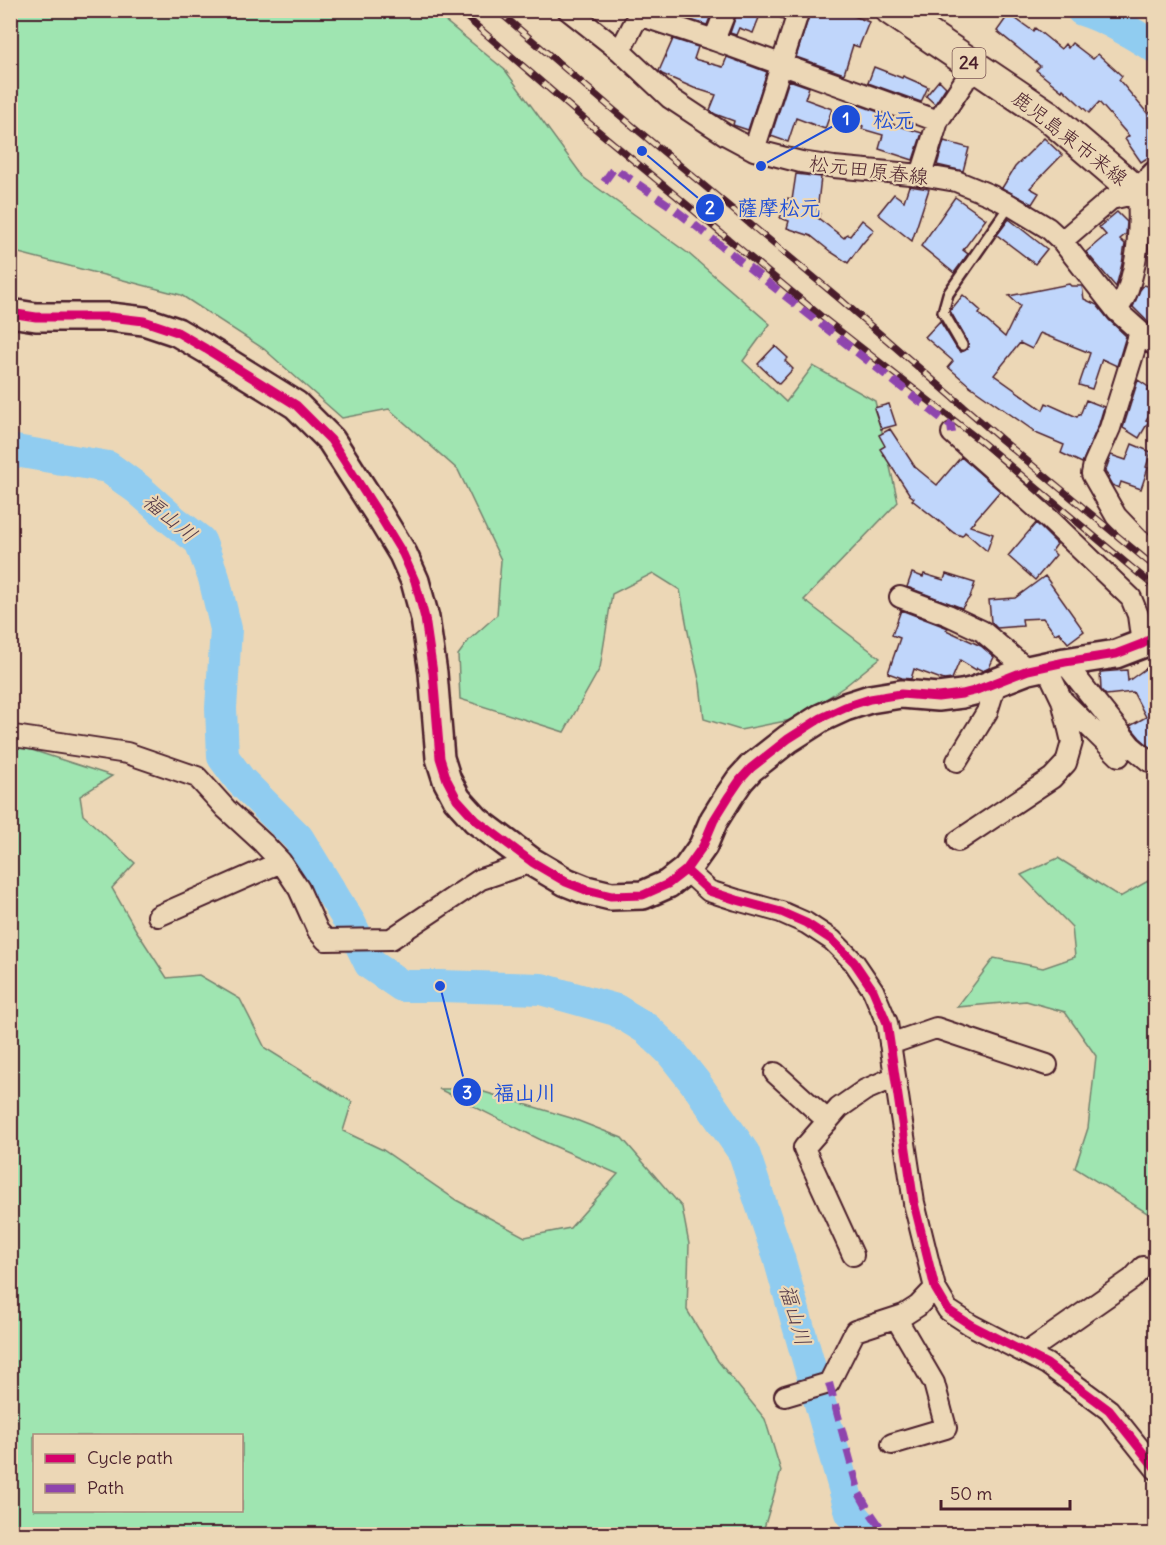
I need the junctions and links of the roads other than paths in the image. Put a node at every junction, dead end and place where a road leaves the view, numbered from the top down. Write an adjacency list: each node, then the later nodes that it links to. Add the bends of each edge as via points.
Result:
1 (567, 10): 7 (street, 松元田原春線)
2 (726, 10): 6 (street)
3 (799, 10): 8 (street)
4 (891, 10): 9 (main road, 鹿児島東市来線 / 24)
5 (640, 13): 6 (street); 7 (street)
6 (714, 40): 8 (street)
7 (620, 51): 11 (street, 松元田原春線, via 670,98)
8 (781, 64): 10 (street); 11 (street)
9 (979, 70): 10 (street, via 966,79); 13 (main road, 鹿児島東市来線 / 24, via 1047,115)
10 (938, 121): 12 (street)
11 (754, 150): 12 (street, 松元田原春線, via 812,164)
12 (921, 175): 14 (street, 松元田原春線, via 956,181)
13 (1150, 193): 15 (street, via 1111,199); 16 (street, via 1139,217 1128,290)
14 (1010, 205): 15 (street, 松元田原春線); 19 (lane, via 948,294 944,312)
15 (1062, 241): 16 (street, 松元田原春線)
16 (1117, 311): 18 (street, 松元田原春線)
17 (10, 313): 33 (street, via 122,318 177,332 296,405 331,440 403,554 415,581 425,618 440,758 447,780 457,799 477,820)
18 (1140, 332): 20 (street, 松元田原春線); 22 (street, via 1092,474 1116,516)
19 (962, 345)
20 (1155, 346)
21 (952, 433): 24 (street, via 1131,598)
22 (1155, 550)
23 (900, 597): 25 (street, via 982,631)
24 (1149, 640): 25 (street, via 1116,654)
25 (1045, 666): 26 (street); 27 (street); 31 (street, via 1072,672 1131,746)
26 (996, 683): 30 (street, via 987,712); 35 (street, via 962,694 901,694 870,699 821,718 788,739 740,780 714,820 704,846)
27 (1062, 700): 29 (street); 32 (street, via 1072,742 1066,763 1052,778)
28 (10, 734): 34 (street, via 127,753 197,777)
29 (1119, 756)
30 (957, 760)
31 (1149, 761)
32 (958, 841)
33 (532, 861): 34 (street, via 481,879 391,939 373,940 327,940 318,931 299,889); 35 (street, via 566,882 611,896 643,895 668,884)
34 (281, 862): 36 (street)
35 (686, 870): 37 (street, via 709,891 780,912 832,940 854,962 873,990 887,1023)
36 (158, 916)
37 (890, 1044): 38 (street, via 936,1028); 40 (street)
38 (1047, 1065)
39 (775, 1073): 41 (street)
40 (895, 1077): 41 (street, via 865,1090); 44 (street, via 914,1203)
41 (828, 1121): 42 (street, via 804,1148)
42 (853, 1255)
43 (1143, 1267): 46 (street, via 1132,1279)
44 (935, 1288): 45 (street, via 918,1306); 46 (street, via 948,1310)
45 (896, 1318): 47 (street, via 855,1331 829,1383); 48 (street, via 934,1383 946,1428)
46 (1026, 1353): 49 (street, via 1109,1410)
47 (785, 1396)
48 (892, 1444)
49 (1155, 1469)

